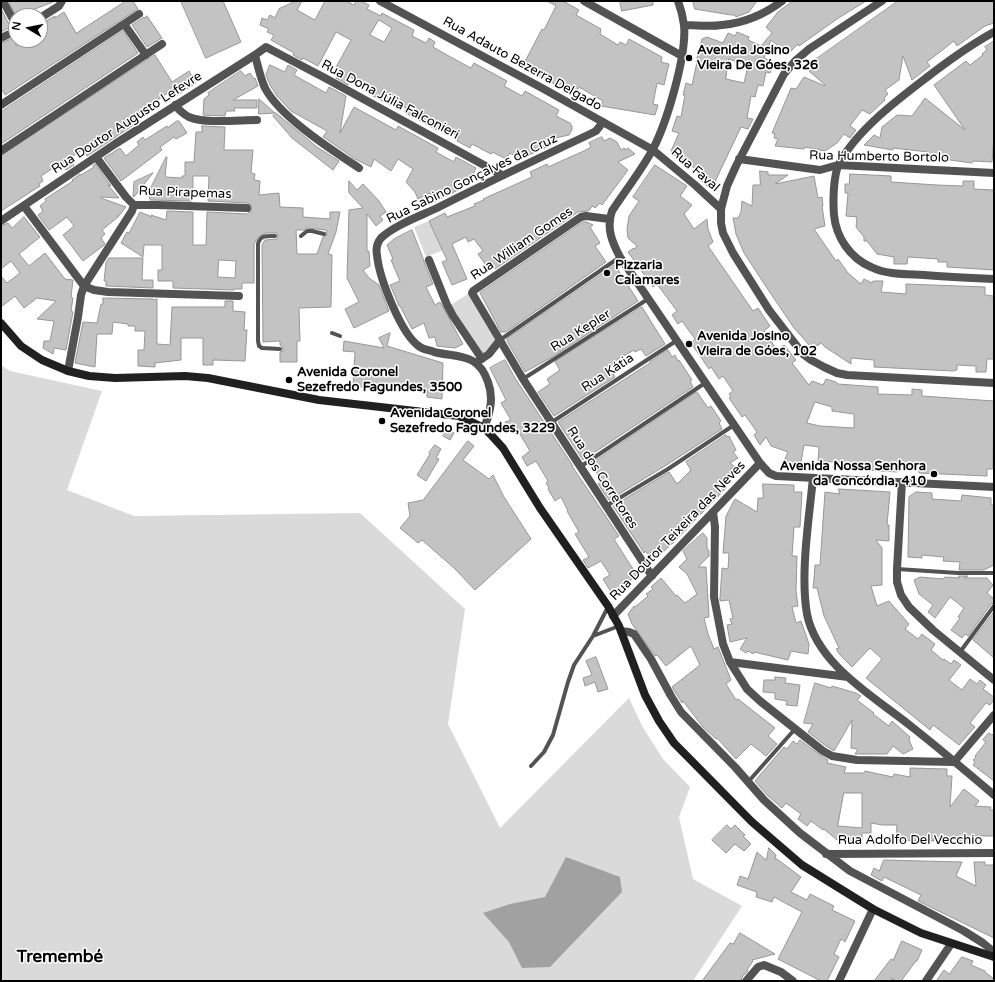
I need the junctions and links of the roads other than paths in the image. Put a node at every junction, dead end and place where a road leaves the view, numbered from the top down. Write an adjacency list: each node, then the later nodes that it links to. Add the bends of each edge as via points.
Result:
1 (3, 1): 8 (street)
2 (380, 1): 22 (street, Rua Adauto Bezerra Delgado)
3 (584, 1): 18 (street)
4 (678, 1): 12 (street)
5 (882, 1): 26 (street, via 795,61 784,74)
6 (780, 2): 12 (street, via 747,20 721,25)
7 (61, 3): 9 (street)
8 (8, 10)
9 (48, 12)
10 (139, 14): 11 (street)
11 (124, 24): 16 (street); 19 (street)
12 (684, 25): 18 (street)
13 (994, 32): 27 (street, via 956,55 889,107 852,145)
14 (162, 44): 16 (street)
15 (266, 47): 17 (street, Rua Doutor Augusto Lefevre); 30 (street, Rua Dona Júlia Falconieri)
16 (146, 55): 24 (street)
17 (255, 55): 20 (street, Rua Doutor Augusto Lefevre); 28 (street, via 262,80 274,101 317,139)
18 (682, 56): 23 (street, via 669,110)
19 (1, 105)
20 (175, 105): 21 (street, via 186,116 197,119); 25 (street, Rua Doutor Augusto Lefevre)
21 (257, 120)
22 (603, 122): 23 (street, Rua Adauto Bezerra Delgado); 30 (street, Rua Sabino Gonçalves da Cruz, via 590,134)
23 (653, 150): 34 (street, Rua Faval); 35 (street)
24 (1, 151)
25 (96, 157): 31 (street, Rua Pirapemas); 32 (street, Rua Doutor Augusto Lefevre)
26 (739, 159): 27 (street, Rua Humberto Bortolo, via 820,170); 34 (street, via 727,186)
27 (838, 165): 29 (street, Rua Humberto Bortolo); 42 (street, via 832,198 838,232 861,262 872,268 903,274)
28 (359, 168)
29 (994, 173)
30 (502, 175): 53 (street, Rua Sabino Gonçalves da Cruz, via 390,232 381,239 377,248 379,268 385,286 401,323 414,342 426,349)
31 (134, 205): 33 (street, Rua Pirapemas); 43 (street)
32 (24, 206): 36 (street, Rua Doutor Augusto Lefevre); 43 (street)
33 (247, 208)
34 (722, 209): 57 (street, via 723,233 733,253 769,310 803,354 811,360 847,375)
35 (609, 219): 40 (street, via 612,241); 44 (street, Rua William Gomes, via 586,216 581,218)
36 (1, 221)
37 (324, 234): 39 (lane, via 307,231)
38 (276, 236): 52 (lane, via 264,236 258,241 258,341 262,348)
39 (301, 236)
40 (620, 257): 46 (street); 50 (lane)
41 (429, 260): 53 (street, via 447,305)
42 (994, 279)
43 (84, 286): 45 (street, via 108,292); 54 (street)
44 (473, 291): 50 (street, Rua dos Corretores, via 472,296)
45 (239, 296)
46 (649, 299): 51 (street); 55 (lane, Rua Kepler)
47 (1, 324): 54 (main road, via 21,346 42,360)
48 (332, 333): 49 (lane)
49 (340, 336)
50 (500, 340): 53 (street, via 494,349); 55 (street, Rua dos Corretores)
51 (676, 341): 56 (street); 58 (lane, Rua Kátia)
52 (280, 349)
53 (479, 360): 60 (street, via 490,388 491,407)
54 (68, 371): 60 (main road, via 115,378 208,378 319,400 459,416)
55 (523, 379): 58 (street, Rua dos Corretores)
56 (705, 383): 59 (street); 62 (lane)
57 (994, 383)
58 (552, 422): 62 (street, Rua dos Corretores)
59 (734, 424): 61 (street); 66 (lane, via 668,469)
60 (484, 428): 71 (main road, via 503,448 540,508)
61 (760, 463): 63 (street, via 769,473 776,476); 67 (street, Rua Doutor Teixeira das Neves)
62 (580, 467): 66 (street, Rua dos Corretores)
63 (813, 478): 64 (street); 78 (street, via 805,592 808,615 820,647)
64 (902, 482): 65 (street); 68 (street)
65 (994, 487)
66 (606, 506): 70 (street, Rua dos Corretores)
67 (713, 512): 70 (street, Rua Doutor Teixeira das Neves); 77 (street, via 714,597 723,644)
68 (897, 569): 69 (lane); 76 (street, via 901,595 909,607)
69 (994, 573)
70 (652, 576): 73 (street, Rua Doutor Teixeira das Neves)
71 (608, 606): 73 (main road); 75 (lane)
72 (994, 606): 76 (lane)
73 (613, 616): 74 (main road)
74 (620, 628): 75 (lane); 84 (street, via 634,634 681,712); 88 (main road, via 645,695 674,743 776,844 802,865)
75 (593, 636): 83 (lane, via 574,665 553,735 544,752)
76 (960, 652): 79 (street)
77 (730, 662): 78 (street); 81 (street, via 746,689)
78 (848, 677): 82 (street)
79 (994, 680)
80 (994, 716): 82 (street)
81 (795, 728): 82 (street, via 832,756 880,761); 84 (lane)
82 (954, 762): 85 (street)
83 (531, 766)
84 (748, 782): 87 (street, via 764,800)
85 (994, 795)
86 (994, 853): 87 (street, Rua Adolfo Del Vecchio)
87 (826, 854): 90 (street, via 850,871 964,931)
88 (873, 909): 89 (main road, via 921,934); 94 (street)
89 (951, 944): 91 (main road); 95 (street)
90 (994, 952)
91 (994, 957)
92 (746, 981): 93 (street, via 758,967 764,965 781,972)
93 (793, 981)
94 (839, 981)
95 (926, 981)

